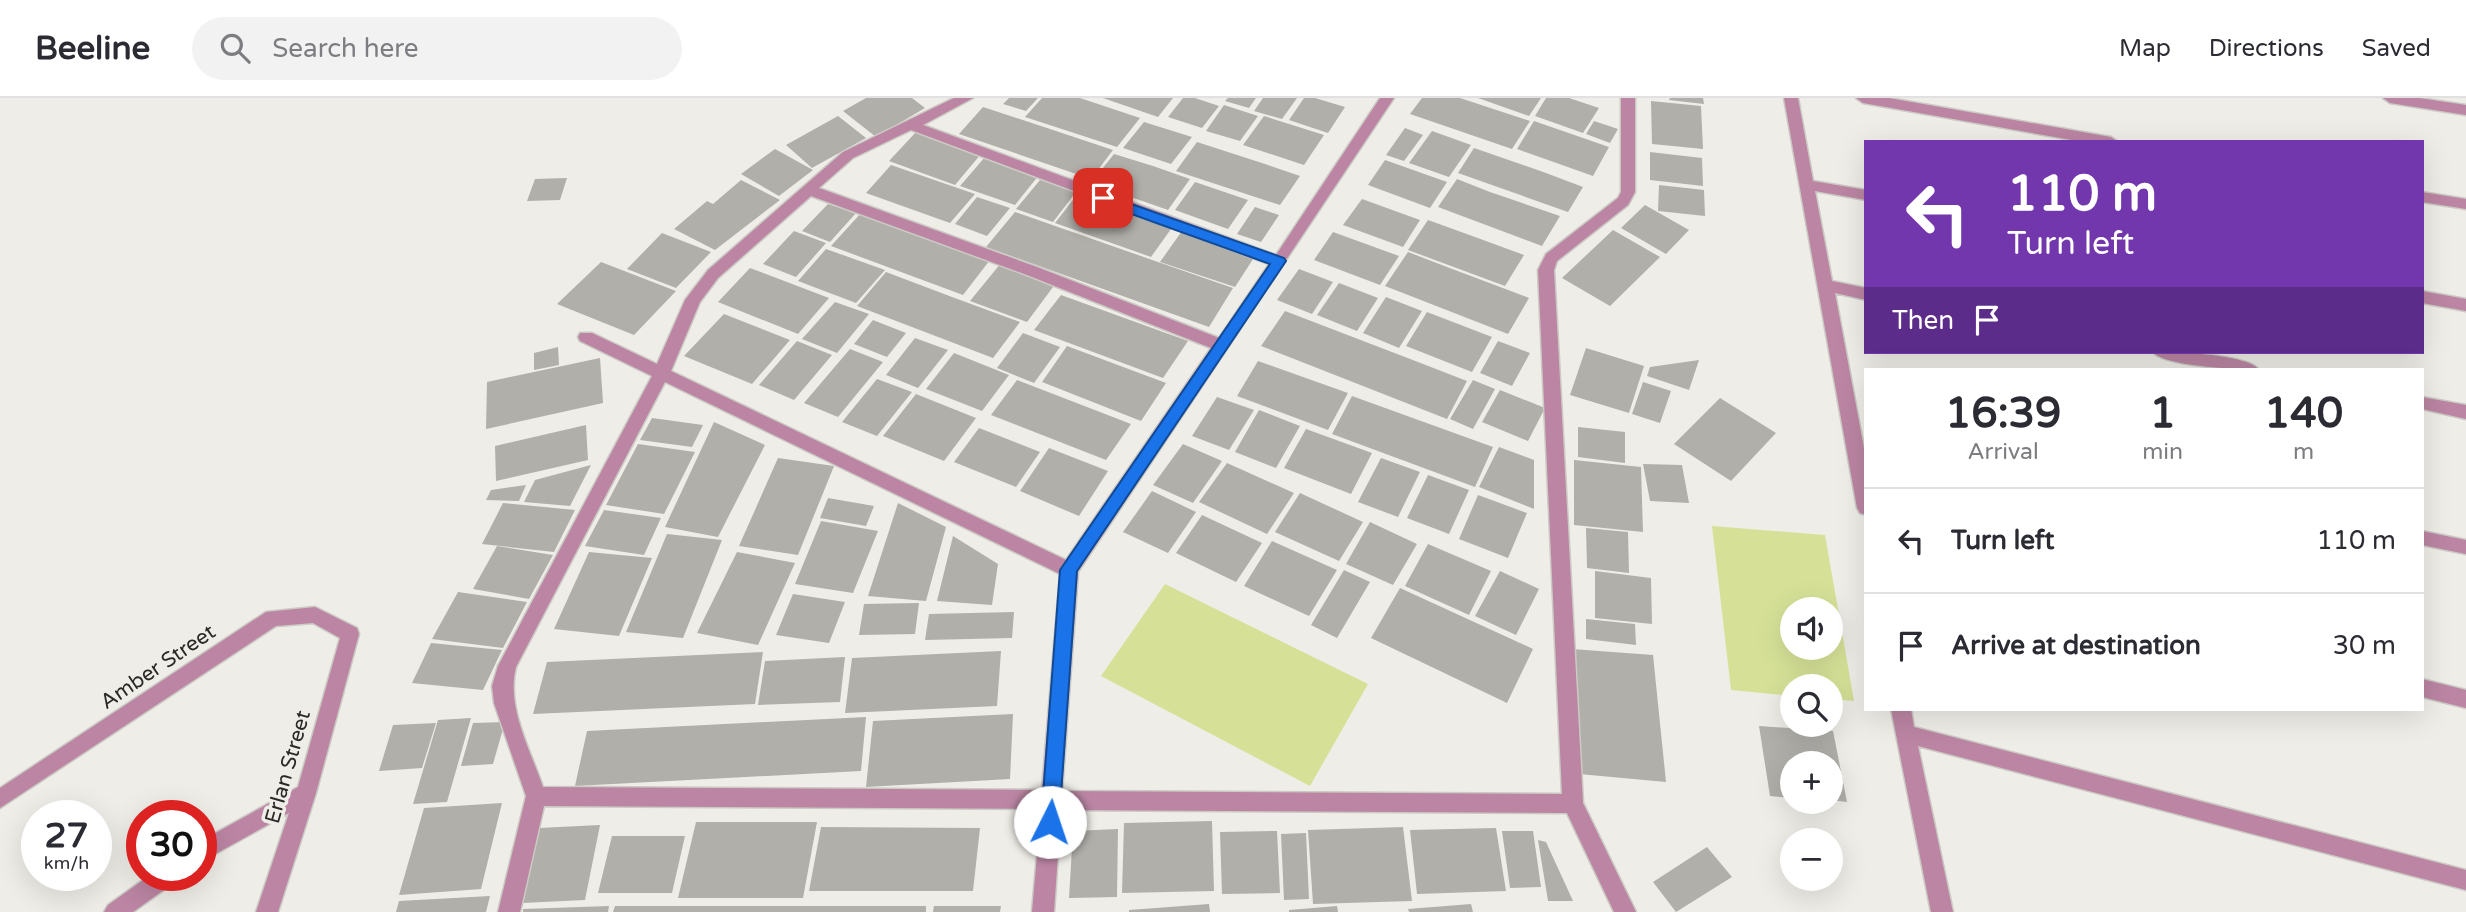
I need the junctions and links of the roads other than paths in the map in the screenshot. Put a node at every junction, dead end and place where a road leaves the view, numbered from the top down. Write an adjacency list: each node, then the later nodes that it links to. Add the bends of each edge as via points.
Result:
1 (966, 98): 8 (street)
2 (1387, 98): 15 (street)
3 (1628, 98): 41 (street, via 1628,192 1623,201 1551,258 1546,270)
4 (1791, 98): 10 (street)
5 (1863, 98): 9 (street)
6 (2390, 98): 7 (street)
7 (2466, 110)
8 (910, 125): 11 (street, via 848,155); 15 (street)
9 (2100, 140)
10 (1809, 184): 12 (street); 16 (street)
11 (809, 190): 21 (street); 24 (street, via 713,274 693,300)
12 (1864, 195)
13 (2424, 197): 14 (street)
14 (2466, 204)
15 (1279, 261): 21 (street)
16 (1827, 286): 17 (street); 27 (street)
17 (1864, 294)
18 (2424, 297): 19 (street)
19 (2466, 305)
20 (586, 337): 24 (street)
21 (1222, 346): 31 (street)
22 (2171, 354): 23 (street)
23 (2245, 368)
24 (661, 374): 31 (street); 38 (street, via 507,666 504,703)
25 (2424, 403): 26 (street)
26 (2466, 412)
27 (1858, 419): 28 (street)
28 (1864, 486)
29 (2424, 538): 30 (street)
30 (2466, 547)
31 (1069, 570): 40 (street)
32 (350, 634): 37 (street, Erlan Street); 39 (street, Amber Street, via 315,615 273,618)
33 (2424, 688): 34 (street)
34 (2466, 699)
35 (1901, 711): 36 (street)
36 (1906, 734): 43 (street); 50 (street)
37 (306, 793): 42 (street); 46 (street, Erlan Street)
38 (536, 796): 40 (street); 47 (street)
39 (0, 799)
40 (1052, 800): 41 (street); 48 (street)
41 (1573, 804): 49 (street)
42 (217, 843)
43 (2466, 880)
44 (145, 891): 45 (street)
45 (115, 912)
46 (267, 912)
47 (509, 912)
48 (1043, 912)
49 (1625, 912)
50 (1942, 912)

